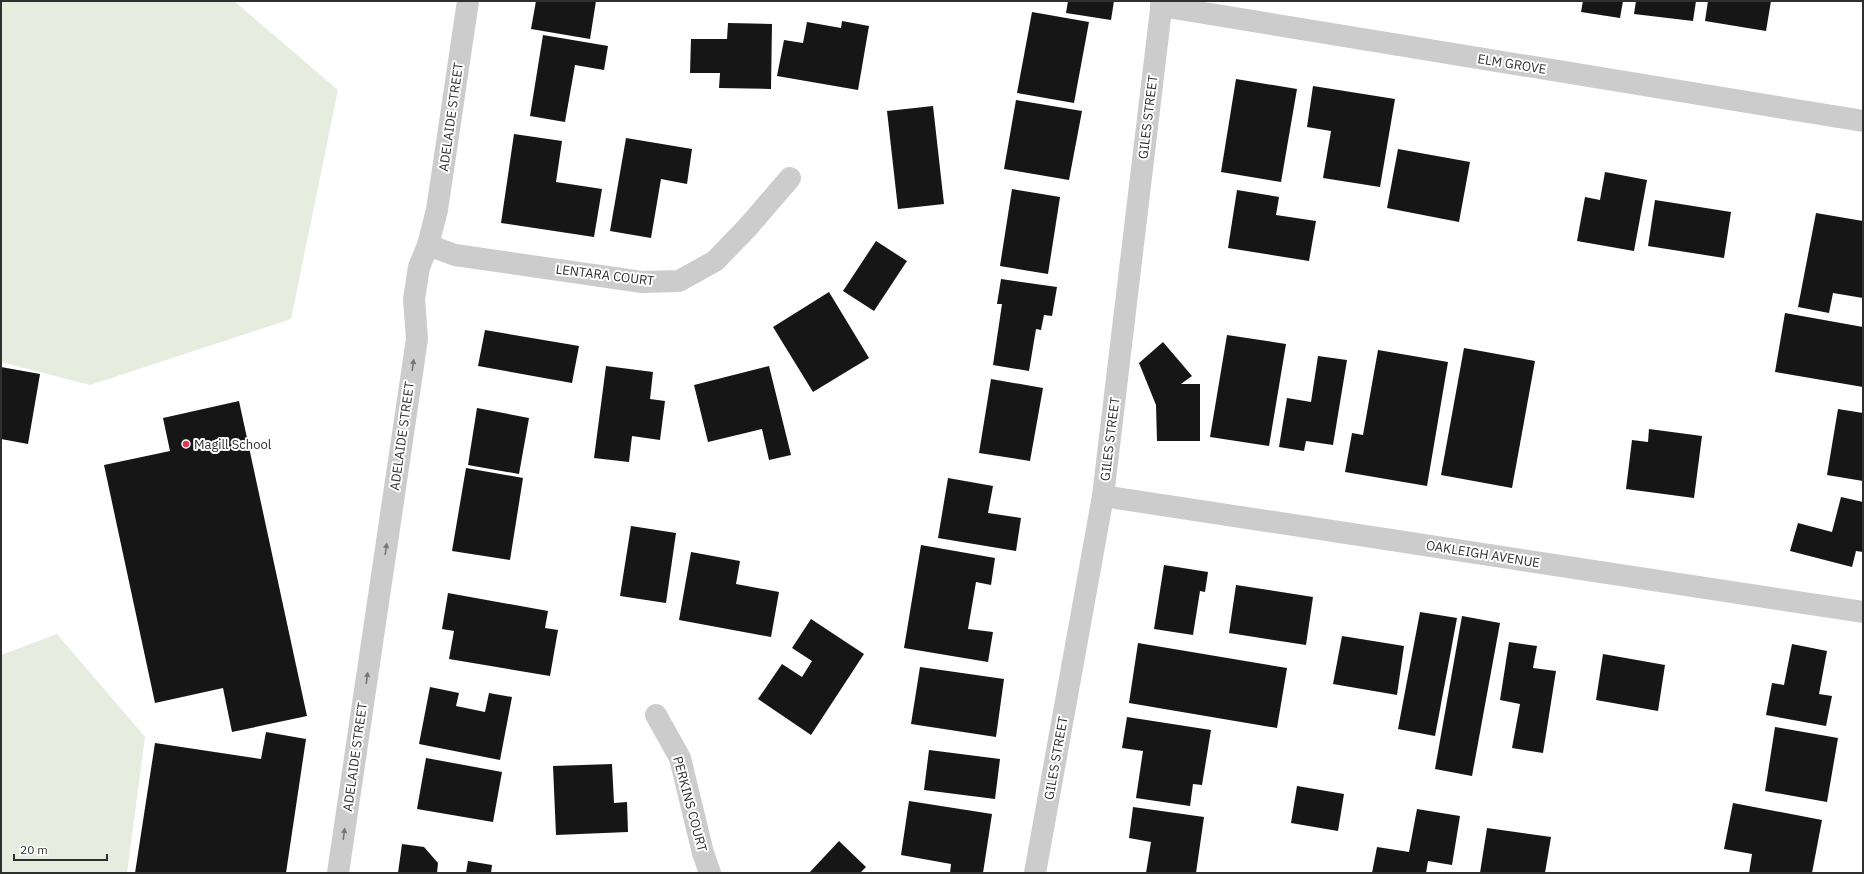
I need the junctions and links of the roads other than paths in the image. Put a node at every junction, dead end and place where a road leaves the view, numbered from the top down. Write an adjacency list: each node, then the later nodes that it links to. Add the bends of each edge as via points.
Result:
1 (468, 1): 5 (street, ADELAIDE STREET, via 437,210)
2 (1161, 4): 3 (street, ELM GROVE); 6 (street, GILES STREET)
3 (1863, 121)
4 (790, 178): 5 (street, LENTARA COURT, via 715,261 679,281 642,282 455,255)
5 (428, 245): 9 (street, ADELAIDE STREET, one-way to 5, via 417,339 415,291 419,267)
6 (1103, 496): 7 (street, OAKLEIGH AVENUE); 11 (street, GILES STREET)
7 (1863, 612)
8 (656, 715): 10 (street, PERKINS COURT, via 680,758)
9 (338, 873)
10 (710, 873)
11 (1035, 873)

